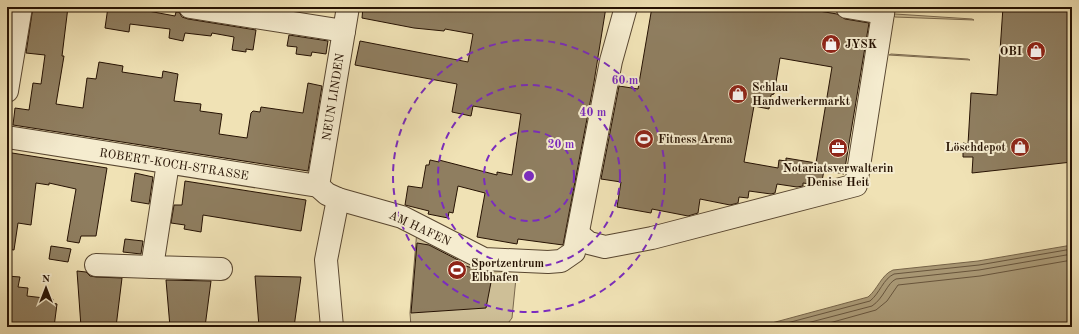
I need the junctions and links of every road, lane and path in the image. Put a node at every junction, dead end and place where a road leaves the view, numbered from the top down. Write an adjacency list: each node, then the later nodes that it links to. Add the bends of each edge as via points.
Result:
1 (21, 7): 8 (street)
2 (190, 7): 7 (street)
3 (348, 7): 7 (street, NEUN LINDEN)
4 (626, 7): 13 (street, AM HAFEN, via 611,61)
5 (847, 7): 6 (street)
6 (884, 10): 13 (street, via 856,184 652,238 605,247 589,243)
7 (344, 31): 11 (street, NEUN LINDEN)
8 (7, 91)
9 (7, 137): 10 (street, ROBERT-KOCH-STRASSE)
10 (168, 163): 11 (street, ROBERT-KOCH-STRASSE); 15 (street)
11 (318, 186): 12 (street, ROBERT-KOCH-STRASSE, via 326,194)
12 (338, 199): 13 (street, AM HAFEN, via 402,217 471,253 501,261 561,261 574,252); 17 (street, via 319,260)
13 (578, 234)
14 (96, 265): 15 (street)
15 (152, 267): 16 (street)
16 (220, 269)
17 (332, 327)

